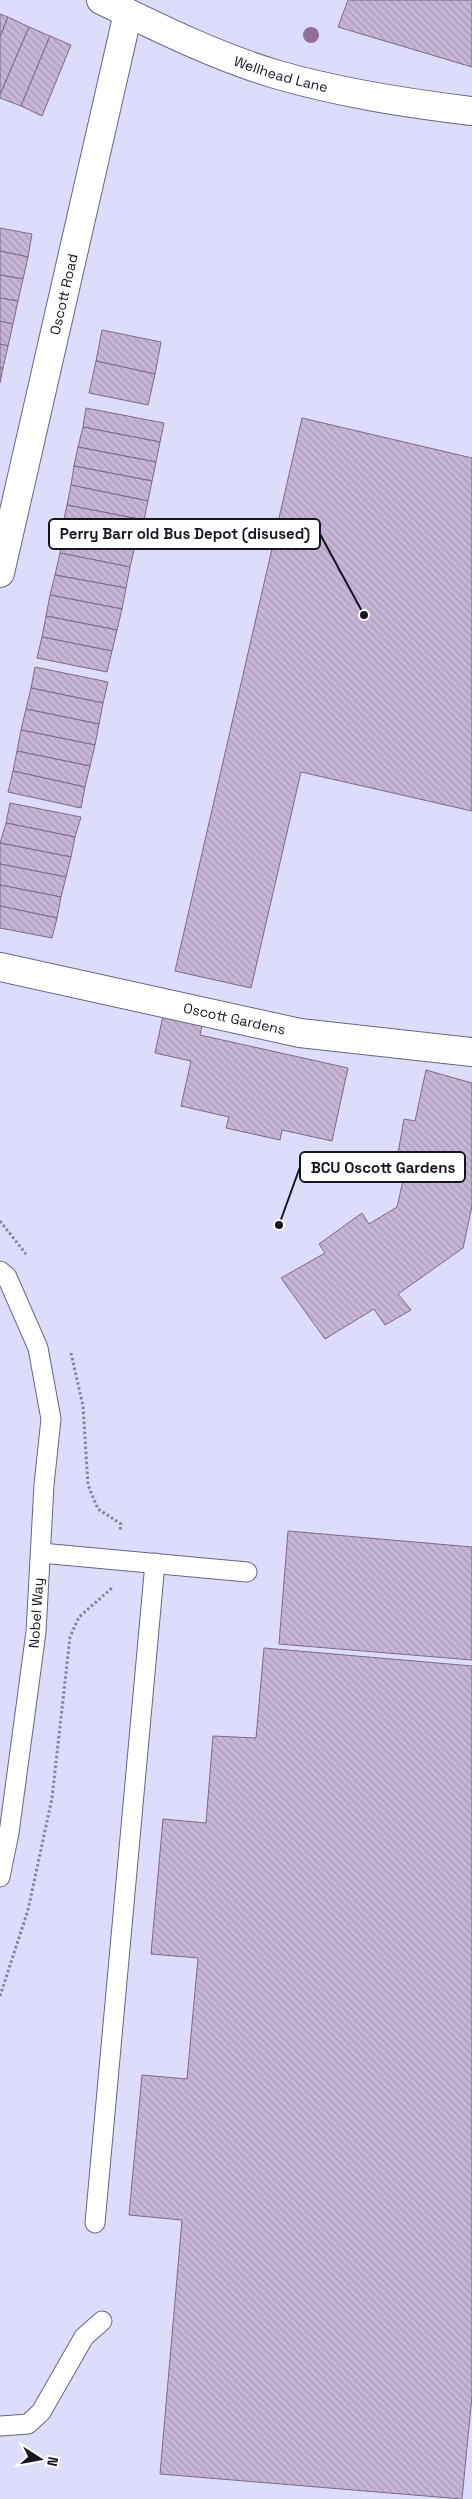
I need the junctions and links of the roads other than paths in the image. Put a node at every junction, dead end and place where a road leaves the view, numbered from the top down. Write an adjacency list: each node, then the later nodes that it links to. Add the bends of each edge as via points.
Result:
1 (100, 0): 2 (street, Wellhead Lane)
2 (128, 13): 3 (street, Wellhead Lane, via 210,50 274,73 350,93); 4 (street, Oscott Road)
3 (472, 111)
4 (0, 574)
5 (0, 968): 6 (street, Oscott Gardens, via 300,1033)
6 (472, 1052)
7 (0, 1271): 8 (lane, Nobel Way, via 7,1277 38,1348 51,1419)
8 (40, 1553): 9 (lane); 11 (lane, Nobel Way, via 36,1632 9,1833)
9 (156, 1563): 10 (lane); 12 (lane)
10 (248, 1572)
11 (0, 1877)
12 (95, 2223)
13 (102, 2321): 14 (lane, via 84,2337 41,2412 28,2424)
14 (0, 2426)

